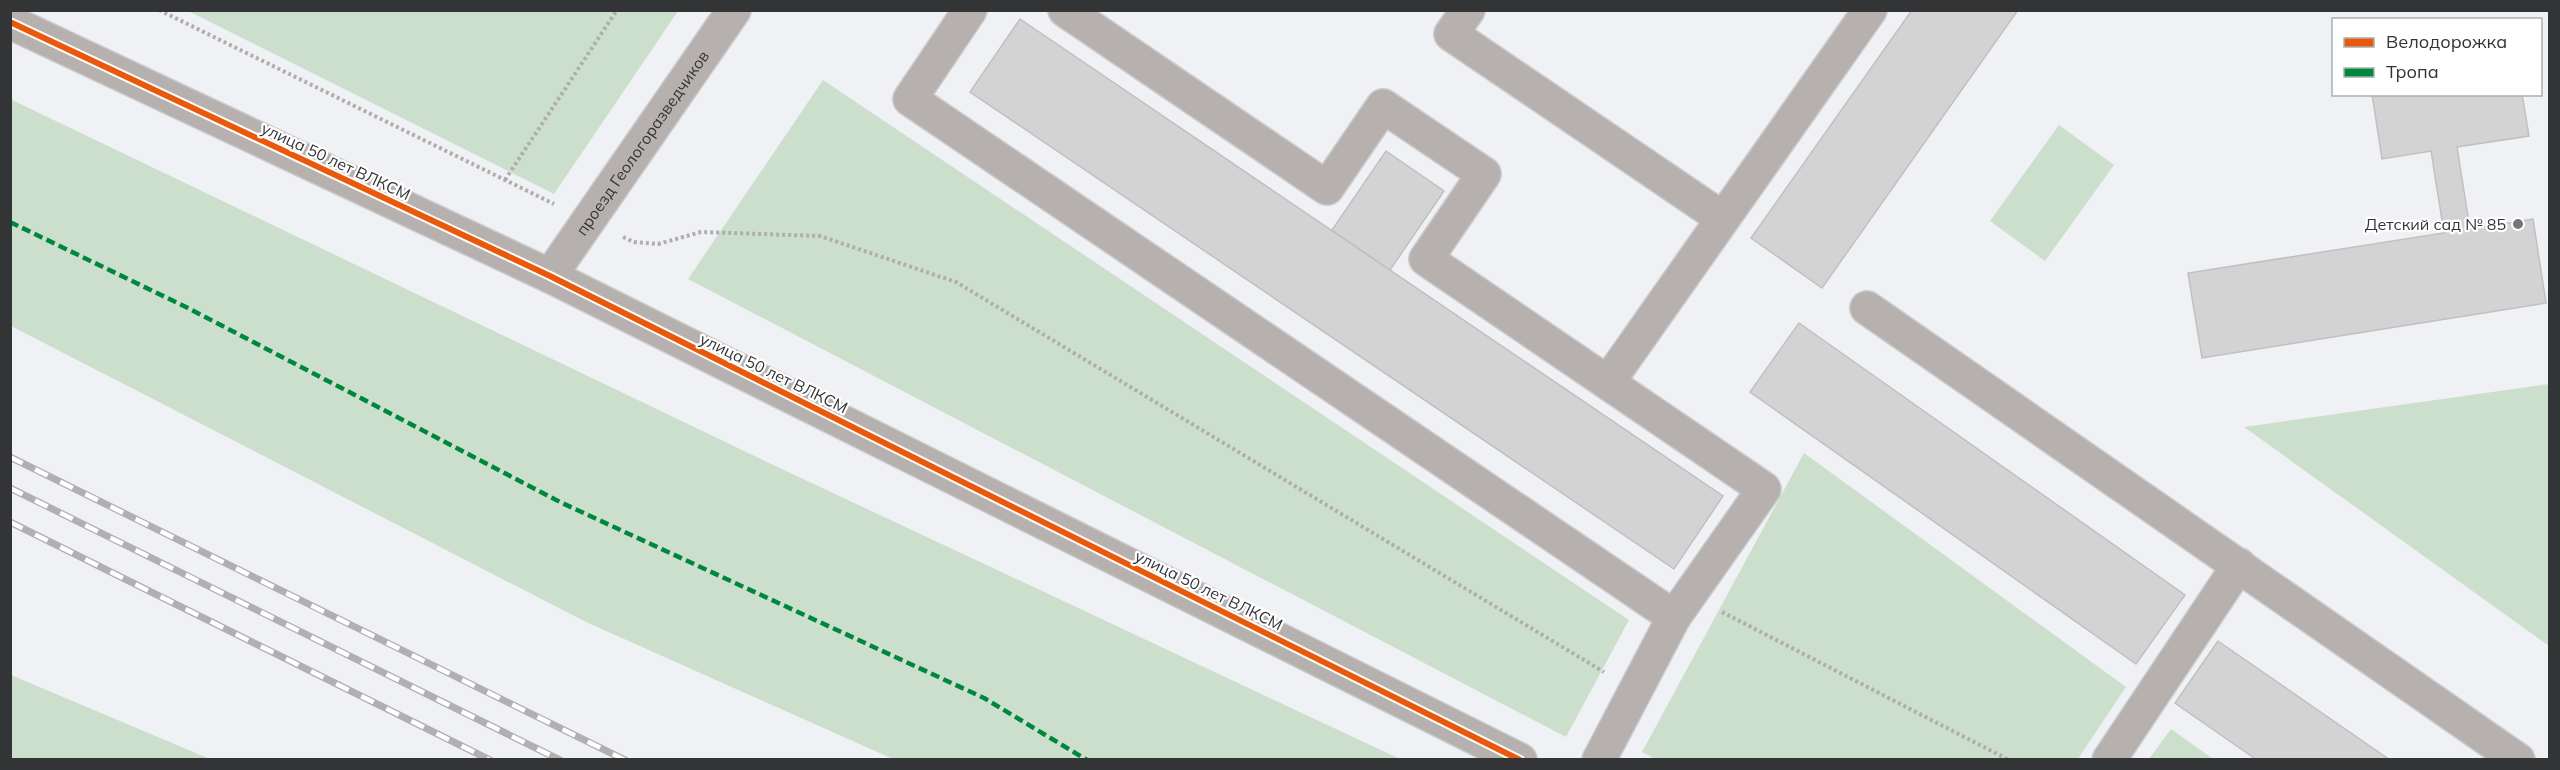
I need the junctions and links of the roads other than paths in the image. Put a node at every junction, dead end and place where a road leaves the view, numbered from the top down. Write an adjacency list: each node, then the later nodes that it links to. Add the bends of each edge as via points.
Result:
1 (734, 10): 8 (street, проезд Геологоразведчиков)
2 (970, 10): 12 (street, via 910,99)
3 (1065, 10): 10 (street, via 1327,188 1383,106 1484,174 1426,259)
4 (1468, 10): 7 (street, via 1451,34)
5 (1870, 10): 7 (street)
6 (10, 22): 8 (street, улица 50 лет ВЛКСМ)
7 (1722, 218): 10 (street)
8 (550, 276): 13 (street, улица 50 лет ВЛКСМ)
9 (1867, 308): 11 (street)
10 (1608, 382): 12 (street, via 1764,489)
11 (2238, 566): 15 (street); 16 (street)
12 (1682, 606): 14 (street)
13 (1520, 759)
14 (1599, 759)
15 (2109, 759)
16 (2518, 759)

